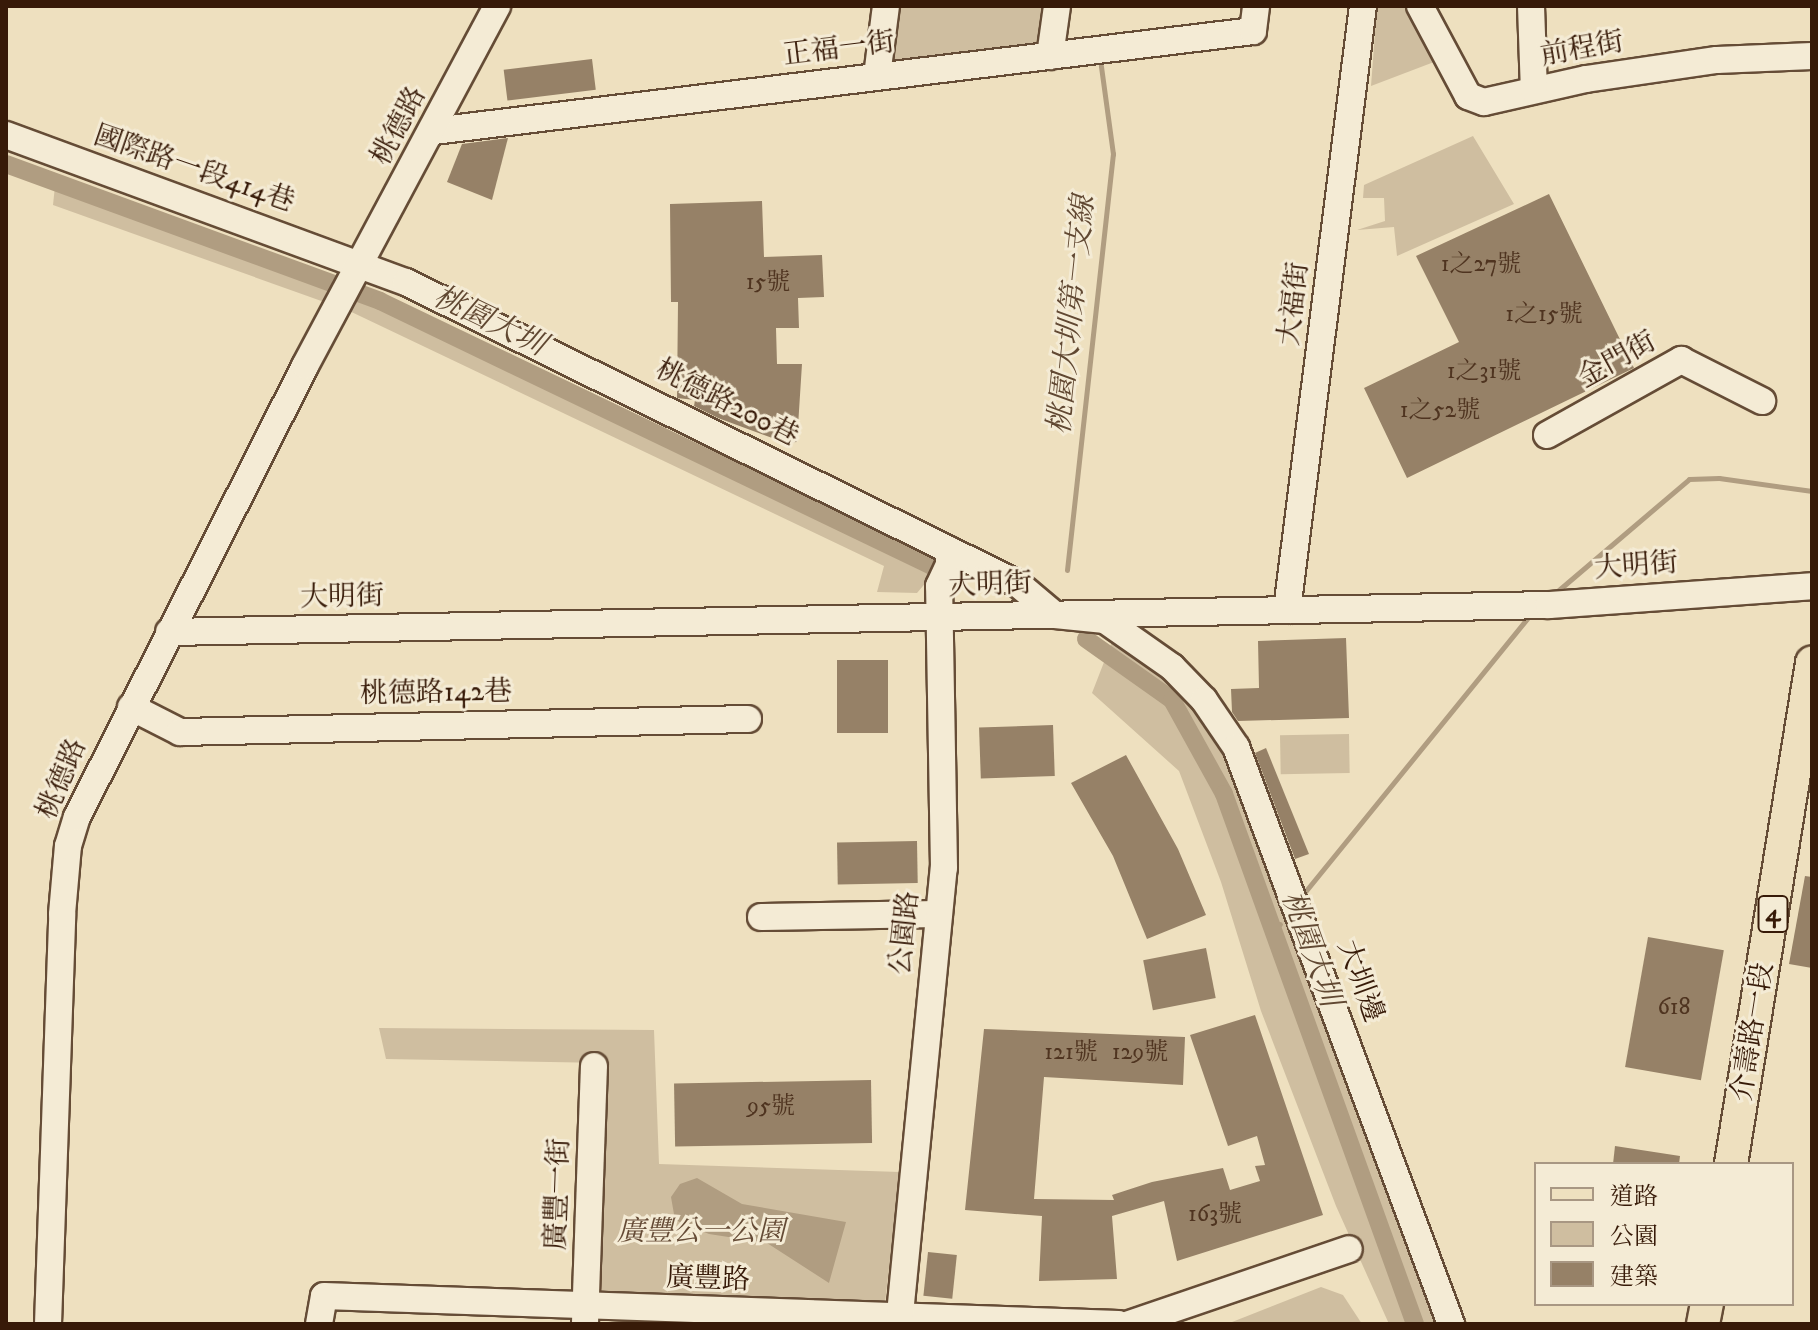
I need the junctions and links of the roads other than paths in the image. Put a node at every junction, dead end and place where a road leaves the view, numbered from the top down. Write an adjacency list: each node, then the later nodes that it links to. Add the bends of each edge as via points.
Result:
1 (497, 6): 12 (street, 桃德路)
2 (886, 6): 10 (street)
3 (1057, 6): 8 (street)
4 (1363, 6): 19 (street, 大福街)
5 (1420, 6): 11 (street, 前程街, via 1468,96 1504,101)
6 (1531, 6): 11 (street)
7 (1254, 18): 8 (street, 正福一街)
8 (1050, 56): 10 (street, 正福一街)
9 (1812, 56): 11 (street, 前程街, via 1717,60)
10 (877, 76): 12 (street, 正福一街)
11 (1534, 90)
12 (434, 131): 14 (street, 桃德路)
13 (6, 135): 14 (street, 國際路一段414巷)
14 (357, 269): 17 (street, 桃德路200巷, via 603,375); 22 (street, 桃德路)
15 (1762, 401): 16 (street, 金門街, via 1681,360)
16 (1547, 435)
17 (949, 550): 20 (street, 桃德路200巷, via 1018,584); 21 (street, 公園路, via 949,565 939,586)
18 (1812, 586): 19 (street, 大明街, via 1541,605)
19 (1287, 610): 20 (street, 大明街)
20 (1055, 615): 21 (street, 大明街); 37 (street, 大圳邊, via 1105,620 1131,636 1204,700 1236,747)
21 (939, 619): 22 (street, 大明街); 26 (street, 公園路, via 944,868)
22 (169, 632): 24 (street, 桃德路)
23 (1812, 663): 29 (main road, 介壽路一段 / 4)
24 (131, 707): 25 (street, 桃德路142巷, via 180,732); 33 (street, 桃德路, via 85,798 68,846)
25 (748, 719)
26 (939, 914): 27 (street); 32 (street, 公園路)
27 (761, 917)
28 (594, 1066): 31 (street, 廣豐一街)
29 (1731, 1162)
30 (1349, 1249): 36 (street)
31 (586, 1316): 32 (street, 廣豐路); 34 (street, 廣豐路, via 324,1296)
32 (899, 1320): 35 (street, 廣豐路)
33 (48, 1324)
34 (319, 1324)
35 (1119, 1324)
36 (1129, 1324)
37 (1451, 1324)

